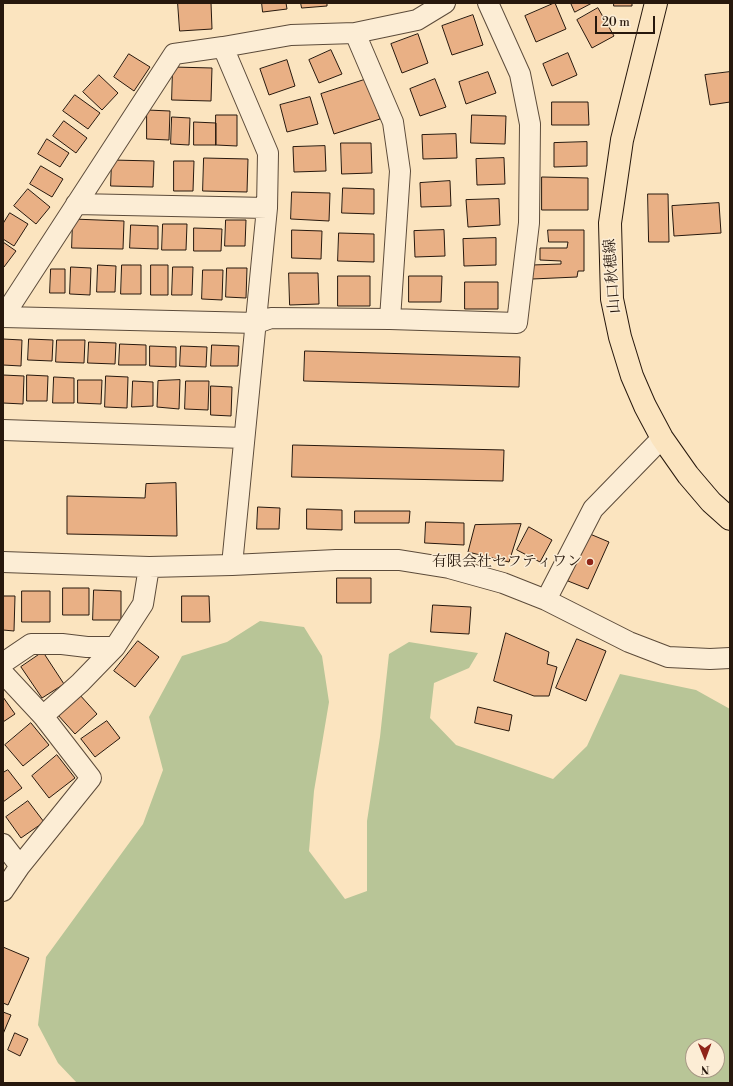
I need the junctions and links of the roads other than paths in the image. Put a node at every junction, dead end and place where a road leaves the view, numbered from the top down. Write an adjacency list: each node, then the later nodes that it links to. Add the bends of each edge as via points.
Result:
1 (445, 3): 4 (street, via 417,20)
2 (488, 3): 9 (street, via 520,74 530,124 529,224 517,323)
3 (656, 3): 13 (main road, 山口秋穂線, via 622,140 610,223 610,262 612,299 620,337 632,376)
4 (355, 33): 5 (street, via 291,35); 9 (street, via 393,122 400,171)
5 (223, 47): 6 (street, via 174,54); 7 (street, via 268,153)
6 (76, 204): 7 (street); 8 (street)
7 (267, 208): 10 (street)
8 (3, 317): 10 (street)
9 (390, 319): 10 (street, via 271,318)
10 (256, 323): 12 (street)
11 (3, 430): 12 (street)
12 (244, 438): 16 (street)
13 (662, 438): 14 (main road, 山口秋穂線, via 688,475 711,502); 18 (street, via 593,509)
14 (730, 519)
15 (3, 562): 17 (street)
16 (232, 565): 17 (street); 18 (street, via 399,560 449,568 503,583)
17 (149, 567): 19 (street, via 143,604)
18 (546, 600): 20 (street, via 629,642 668,657)
19 (115, 647): 21 (street, via 31,644); 23 (street)
20 (730, 658)
21 (3, 663)
22 (3, 673): 23 (street)
23 (43, 716): 25 (street, via 91,778)
24 (3, 844): 25 (street)
25 (20, 866): 26 (street)
26 (3, 891)

